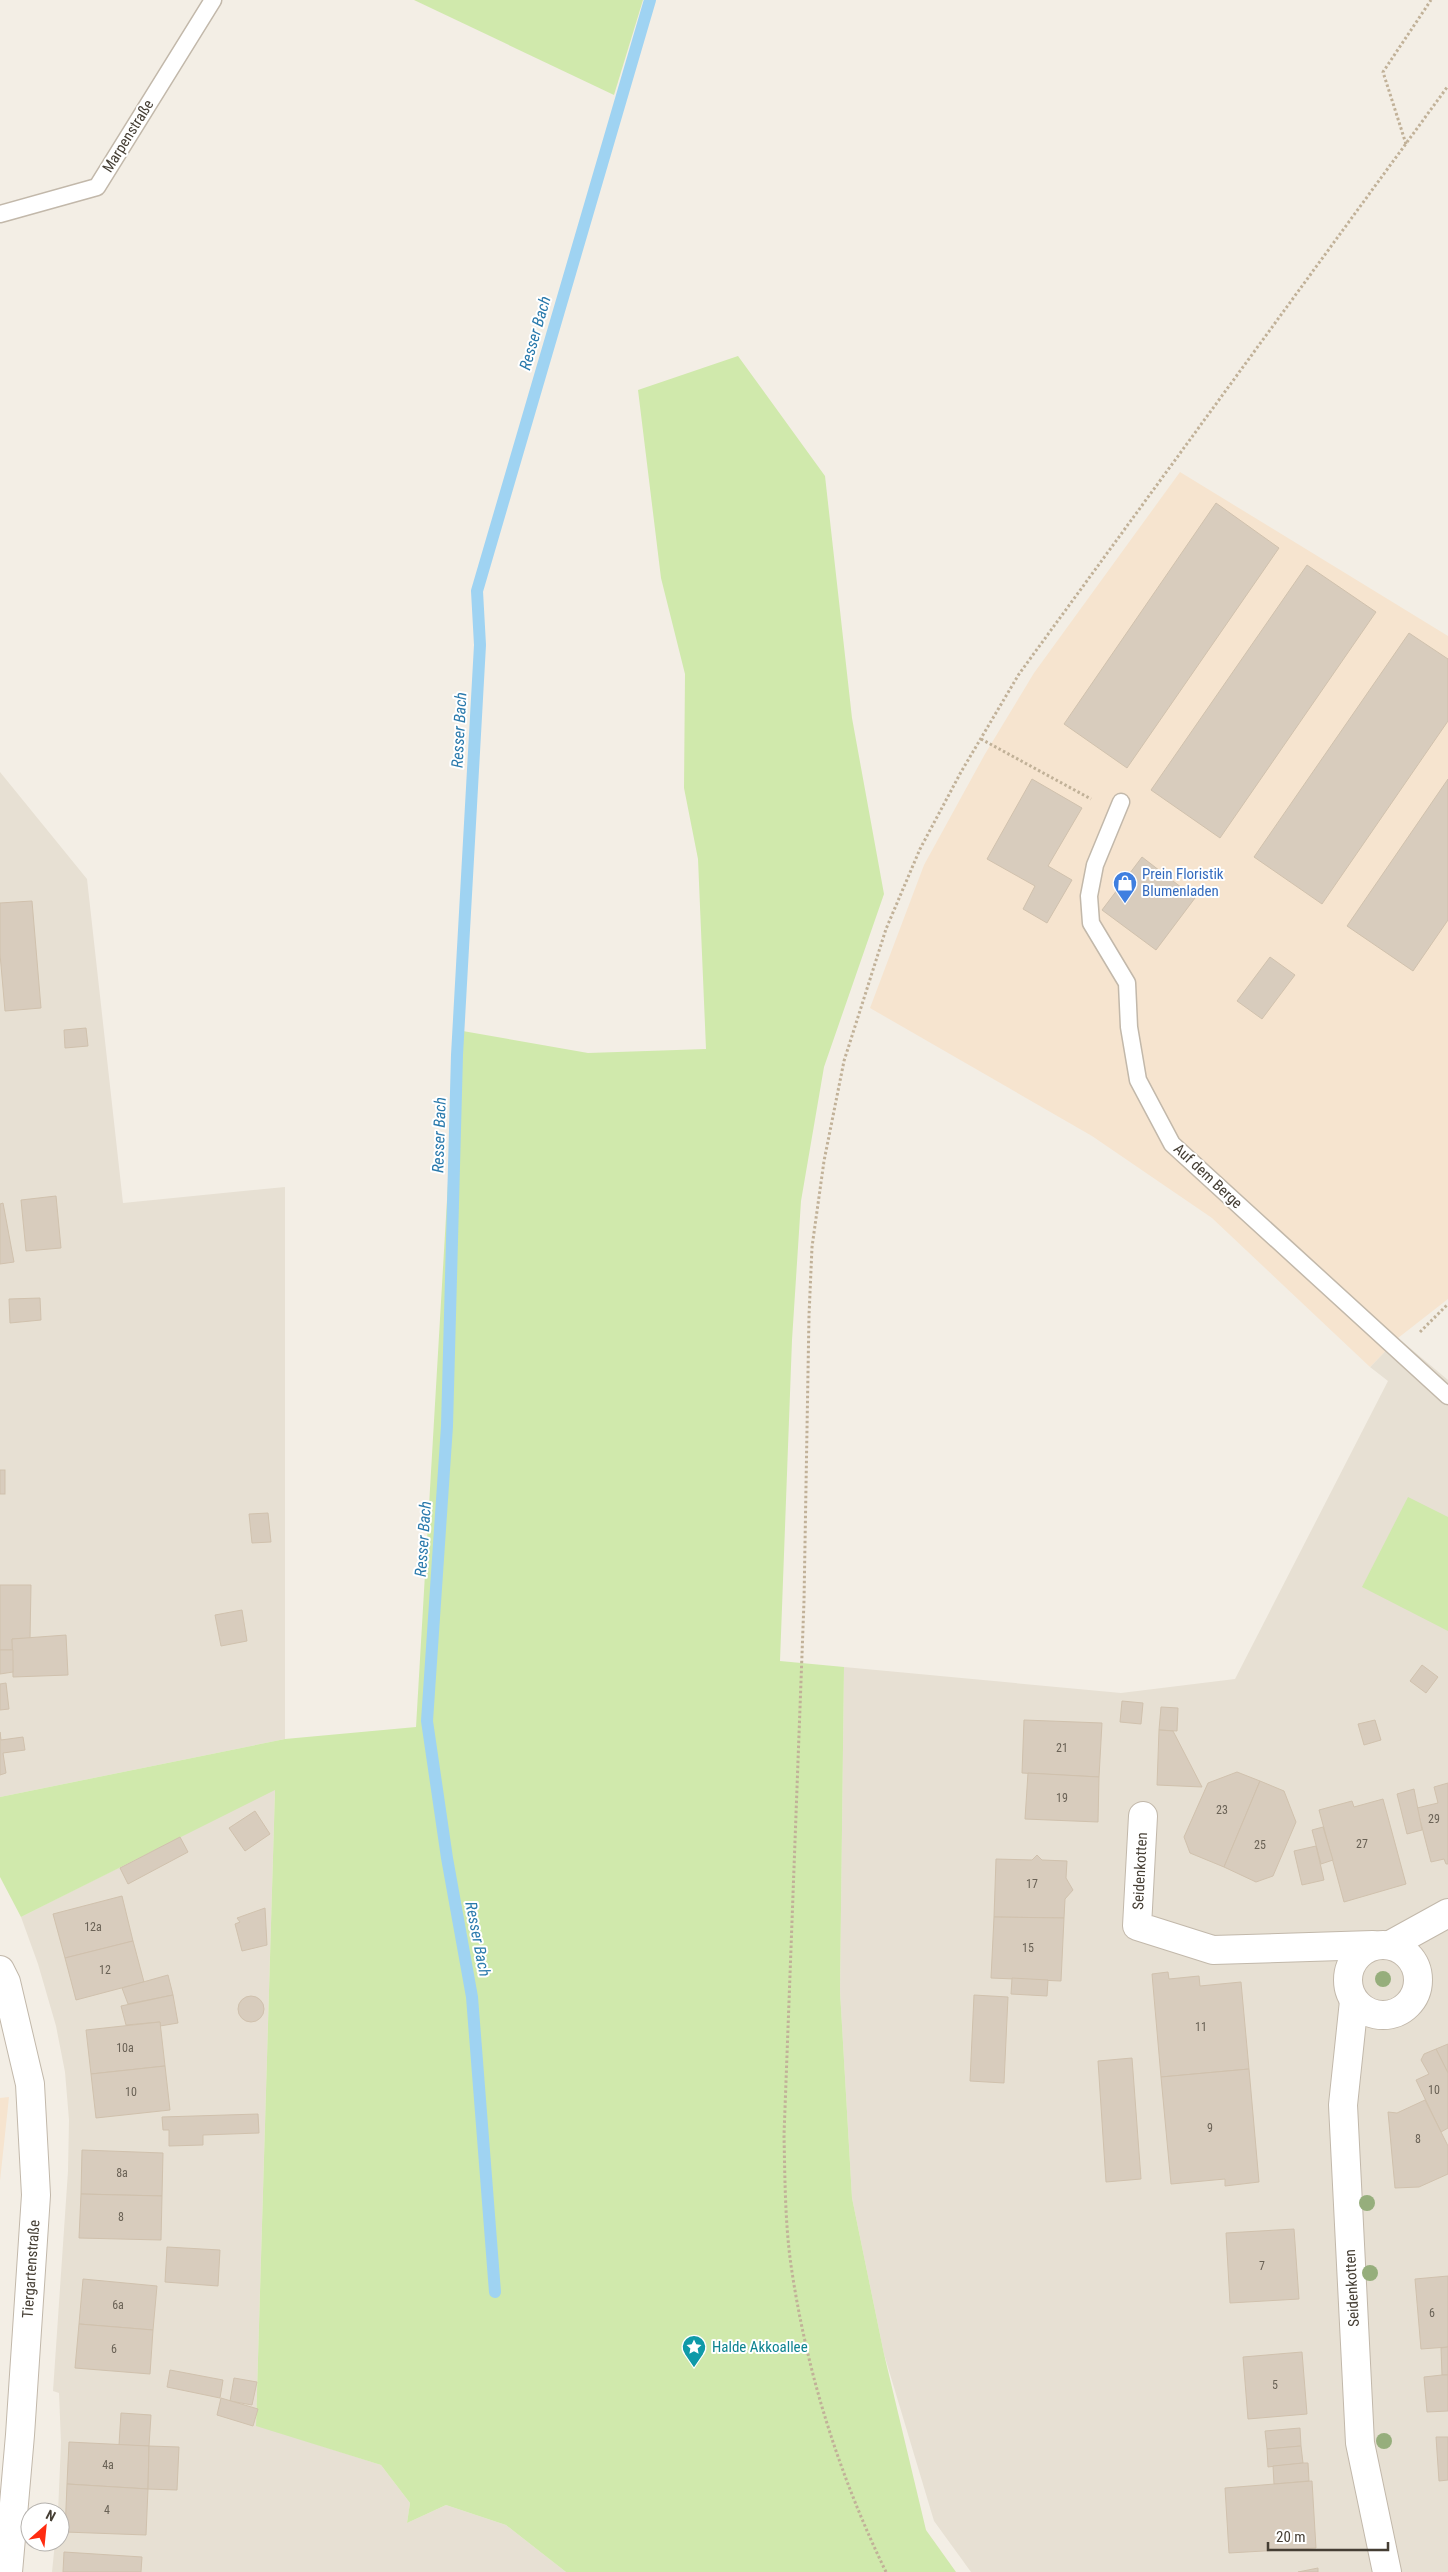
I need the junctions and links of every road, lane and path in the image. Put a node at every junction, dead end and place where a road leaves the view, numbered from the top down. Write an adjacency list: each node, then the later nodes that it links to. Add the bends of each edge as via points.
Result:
1 (214, 0): 5 (lane, Marpenstraße, via 97,187)
2 (1431, 0): 4 (path, via 1383,72)
3 (1448, 86): 4 (path)
4 (1406, 144): 6 (path, via 1226,394 1058,619 1019,674)
5 (0, 214)
6 (981, 739): 7 (path); 17 (path, via 920,849 886,929 844,1061 824,1161 812,1247 784,2135 785,2194 792,2270 824,2418 848,2487)
7 (1118, 807): 9 (lane, Auf dem Berge, via 1095,865 1089,896 1091,923 1128,983 1129,1027 1138,1080 1172,1144)
8 (1448, 1304): 9 (path)
9 (1399, 1352): 10 (lane, Auf dem Berge)
10 (1448, 1396)
11 (1143, 1816): 13 (street, Seidenkotten, via 1137,1926 1213,1950)
12 (1448, 1913): 13 (street, Seidenkotten)
13 (1382, 1945): 15 (street, Seidenkotten, via 1358,1953 1349,1968 1347,1985); 15 (street, via 1406,1952 1416,1966 1418,1983 1413,1999 1400,2011 1384,2016 1367,2012)
14 (0, 1970): 16 (street, Tiergartenstraße, via 6,1982 30,2084 36,2195)
15 (1354, 2001): 18 (street, Seidenkotten, via 1343,2105 1360,2443)
16 (8, 2572)
17 (886, 2572)
18 (1387, 2572)

